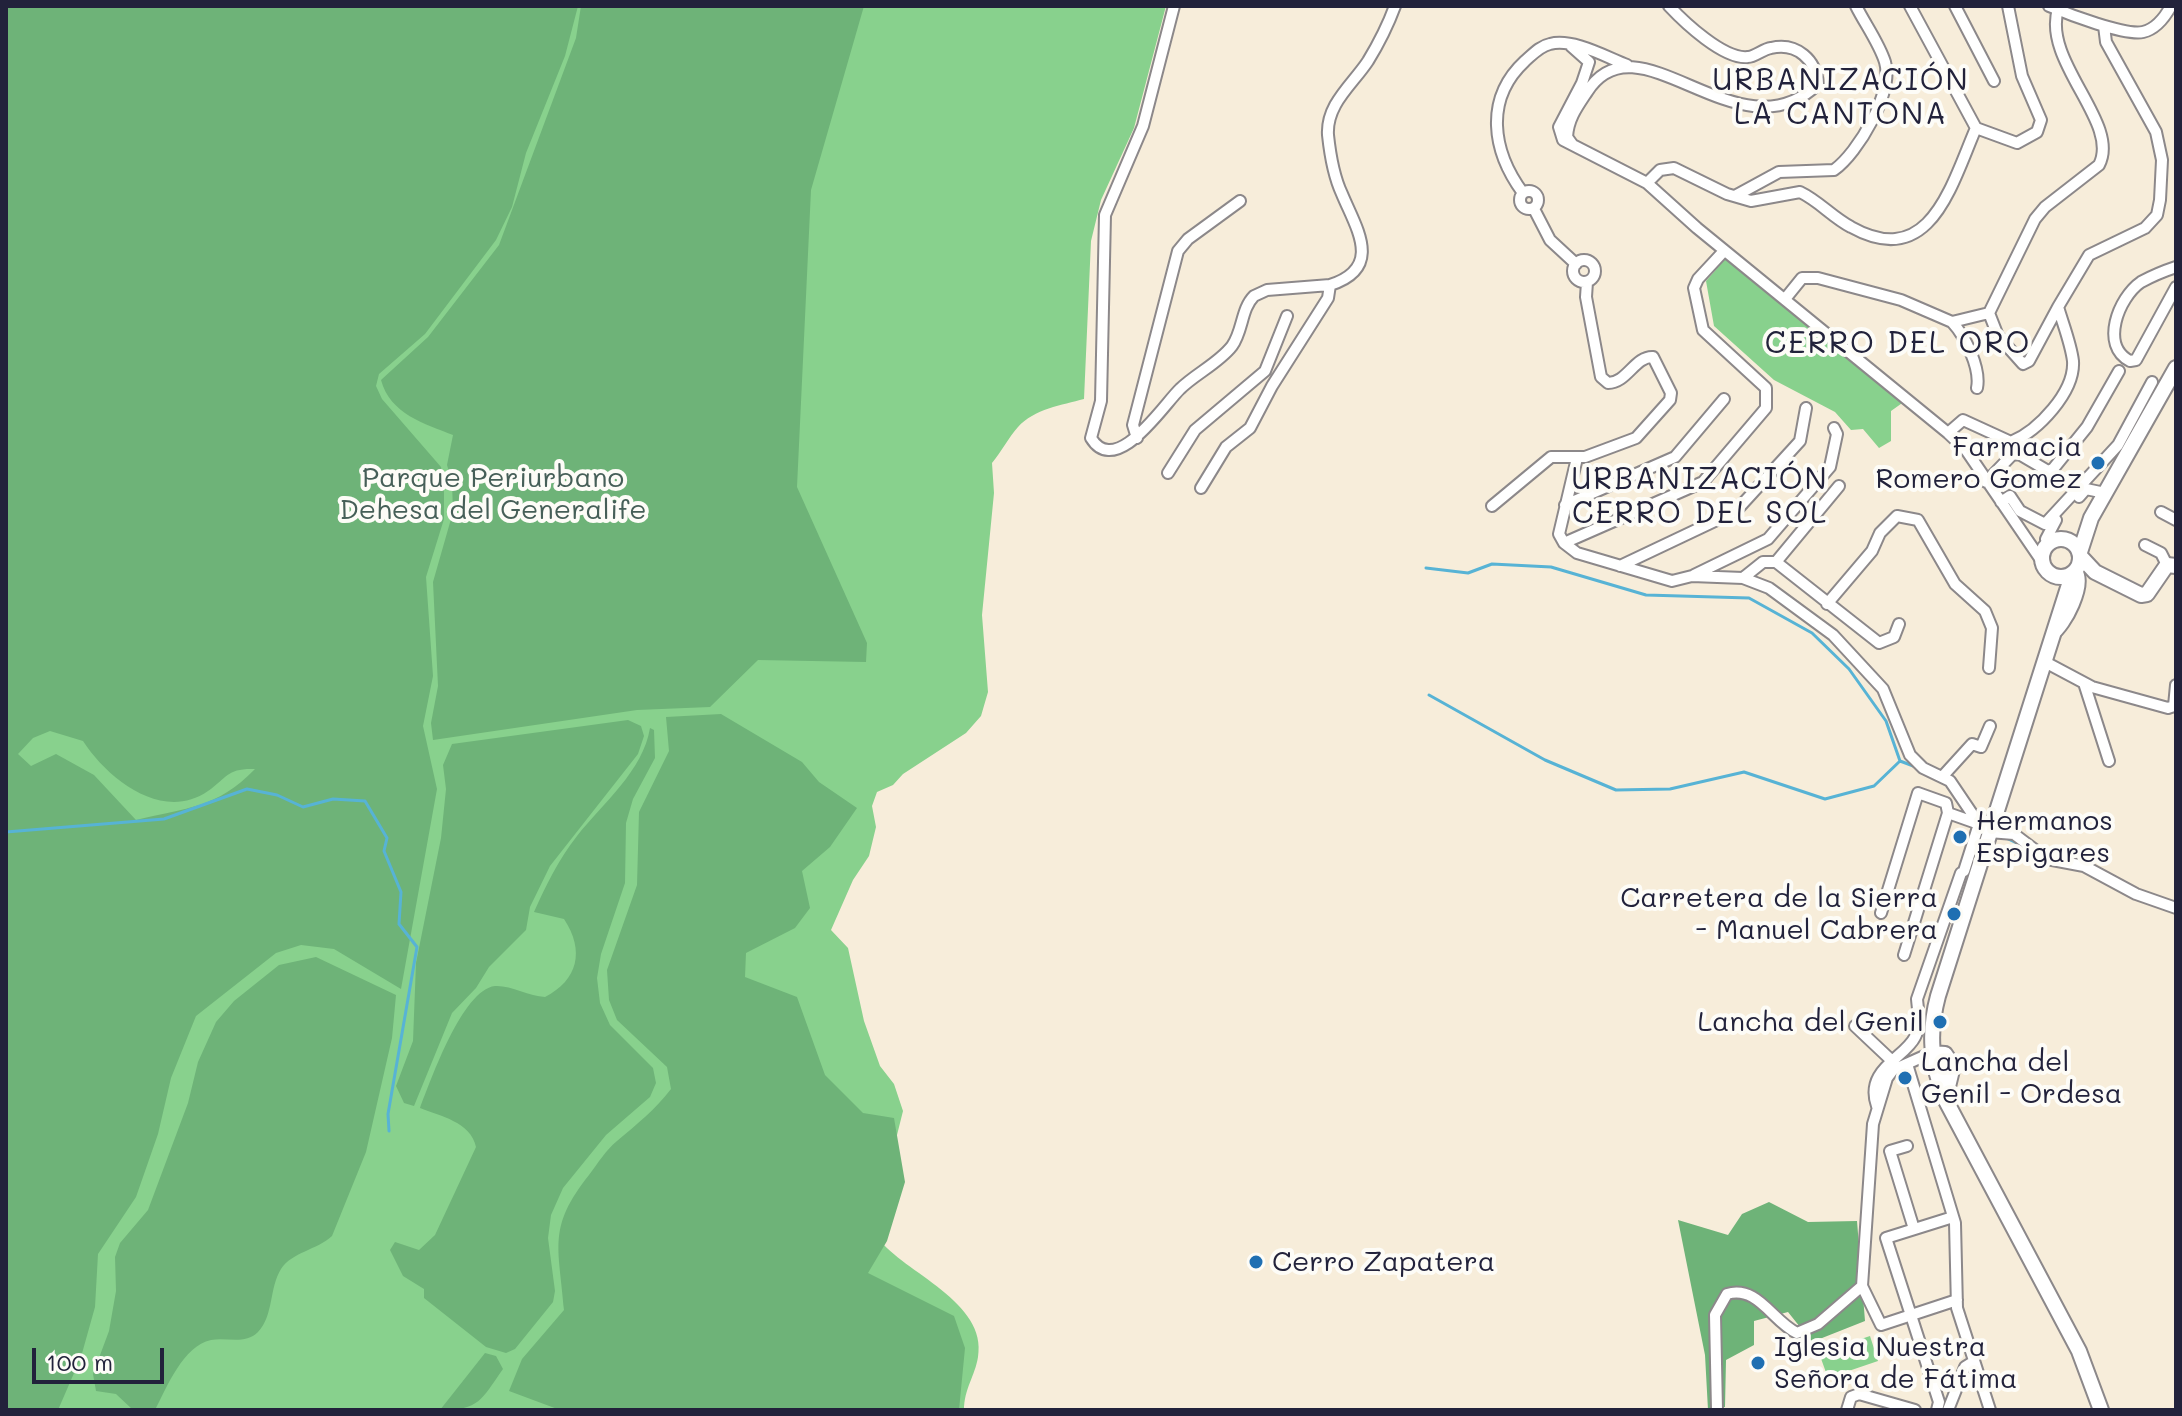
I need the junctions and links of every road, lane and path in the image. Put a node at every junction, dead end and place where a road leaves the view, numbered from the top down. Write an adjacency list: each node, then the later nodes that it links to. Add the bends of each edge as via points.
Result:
1 (1174, 6): 41 (street, via 1143,126 1105,215 1101,401 1091,438 1110,447)
2 (1395, 6): 24 (street, via 1381,39 1329,119 1336,179 1363,248 1352,272)
3 (1669, 6): 12 (street, via 1729,52 1748,58 1773,47 1789,47 1808,57 1817,69 1818,84 1789,104 1752,109)
4 (1856, 6): 18 (street, via 1885,62 1887,86 1857,147 1834,170 1779,172)
5 (1910, 6): 15 (street)
6 (1955, 6): 14 (street)
7 (2008, 6): 15 (street, via 2022,76 2041,120 2037,132 2017,143)
8 (2171, 6): 10 (street, via 2155,27 2140,33)
9 (2061, 9): 10 (street); 28 (street, via 2054,20 2065,65 2098,128 2103,156 2035,219)
10 (2104, 26): 27 (street, via 2106,42 2156,132 2162,160 2160,200 2157,215 2145,228 2089,255)
11 (1594, 56): 12 (street); 13 (street, via 1605,68); 16 (street, via 1559,127 1563,140); 21 (street, via 1571,46 1540,48 1505,82 1494,117 1514,180 1523,193 1537,195 1534,209 1550,240)
12 (1632, 67): 13 (street)
13 (1604, 75): 16 (street, via 1572,115 1567,137)
14 (1994, 81)
15 (1976, 128): 18 (street, via 1938,207 1922,231 1907,239 1867,235 1800,192 1751,201)
16 (1574, 146): 17 (street)
17 (1647, 183): 18 (street, via 1660,170 1674,168); 20 (street)
18 (1735, 196)
19 (1240, 201): 41 (street, via 1178,251 1133,425)
20 (1724, 251): 26 (street); 55 (street, via 1694,288 1703,330 1766,388 1766,408 1703,482)
21 (1576, 264): 23 (street, via 1575,277); 23 (street, via 1592,264 1594,274)
22 (2176, 267): 25 (street, via 2132,290 2114,323 2115,351 2136,360)
23 (1587, 282): 42 (street, via 1603,380 1617,382 1650,356 1671,397 1640,435)
24 (1330, 285): 32 (street, via 1328,298); 41 (street, via 1267,290 1254,296 1233,345 1181,388)
25 (2176, 287)
26 (1785, 299): 30 (street, via 1802,278 1818,278 1901,300); 40 (street)
27 (2058, 307): 28 (street, via 2023,364 1998,336); 40 (street, via 2073,361 2071,377 2042,421 2011,442 1963,420)
28 (1989, 313): 30 (street)
29 (1287, 316): 31 (street)
30 (1952, 322): 36 (street, via 1976,369)
31 (1273, 350): 32 (street); 43 (street, via 1265,371 1195,430)
32 (1290, 357): 46 (street, via 1250,428 1226,447)
33 (2176, 368): 47 (street)
34 (2119, 371): 44 (street, via 2087,427 2053,469 2012,455)
35 (2152, 382): 48 (street, via 2118,445 2045,524 2020,511 2010,496)
36 (1977, 388)
37 (1724, 399): 49 (street, via 1675,457)
38 (1806, 408): 61 (street, via 1800,441 1736,511)
39 (1834, 428): 63 (street, via 1830,467 1768,539)
40 (1948, 433): 44 (street)
41 (1137, 438)
42 (1577, 458): 49 (street); 50 (street, via 1547,459)
43 (1168, 473)
44 (1986, 482): 48 (street)
45 (1839, 486): 58 (street)
46 (1201, 488)
47 (2105, 493): 52 (street); 57 (street, via 2086,489 2052,524)
48 (2001, 502): 57 (street)
49 (1565, 505): 55 (street, via 1559,534)
50 (1492, 506)
51 (2161, 512): 53 (street)
52 (2091, 518): 54 (street); 59 (street)
53 (2176, 520)
54 (2063, 539): 57 (street); 59 (street)
55 (1564, 543): 61 (street, via 1577,553)
56 (2145, 545): 60 (street)
57 (2045, 550): 62 (street)
58 (1776, 562): 64 (street, via 1763,562); 65 (street)
59 (2078, 565): 60 (street, via 2141,595); 62 (street); 66 (street); 68 (street, via 2081,582 2063,629)
60 (2172, 565)
61 (1620, 566): 63 (street, via 1672,581)
62 (2052, 575): 66 (street)
63 (1692, 576): 64 (street)
64 (1743, 578): 75 (street, via 1769,588 1833,635 1883,689 1910,755)
65 (1827, 604): 67 (street, via 1879,643 1894,637); 70 (street, via 1897,516 1918,520 1955,584 1985,611 1992,628)
66 (2058, 615): 68 (street)
67 (1899, 624)
68 (2053, 635): 69 (street)
69 (2045, 662): 71 (street); 77 (street)
70 (1989, 668)
71 (2084, 683): 72 (street, via 2168,708 2174,706); 74 (street)
72 (2176, 685)
73 (1990, 726): 75 (street, via 1981,747 1972,744)
74 (2109, 761)
75 (1942, 777): 77 (street)
76 (1948, 813): 77 (street); 79 (street, via 1946,803 1918,793); 80 (street)
77 (1984, 828): 78 (street, via 2014,834 2047,859 2084,866); 82 (street, via 1934,1009); 83 (street, via 1962,872 1917,999 1915,1039)
78 (2176, 908)
79 (1881, 913)
80 (1904, 955)
81 (1855, 1026): 83 (street)
82 (1931, 1053): 84 (street); 99 (street, via 1945,1099 2079,1351)
83 (1890, 1059): 85 (street, via 1874,1088)
84 (1907, 1064): 85 (street, via 1887,1078); 87 (street)
85 (1877, 1108): 89 (street)
86 (1907, 1146): 88 (street, via 1890,1151)
87 (1953, 1217): 88 (street); 90 (street)
88 (1914, 1229): 91 (street, via 1886,1238)
89 (1862, 1286): 91 (street, via 1881,1325); 93 (street, via 1818,1324 1797,1333 1783,1326 1758,1298 1739,1291 1727,1294 1715,1315)
90 (1957, 1300): 91 (street); 92 (street)
91 (1911, 1315): 96 (street, via 1939,1402)
92 (1973, 1362): 97 (street, via 1965,1367); 98 (street)
93 (1717, 1410)
94 (1847, 1410): 95 (street, via 1855,1394)
95 (1915, 1410)
96 (1937, 1410)
97 (1948, 1410)
98 (1990, 1410)
99 (2101, 1410)

